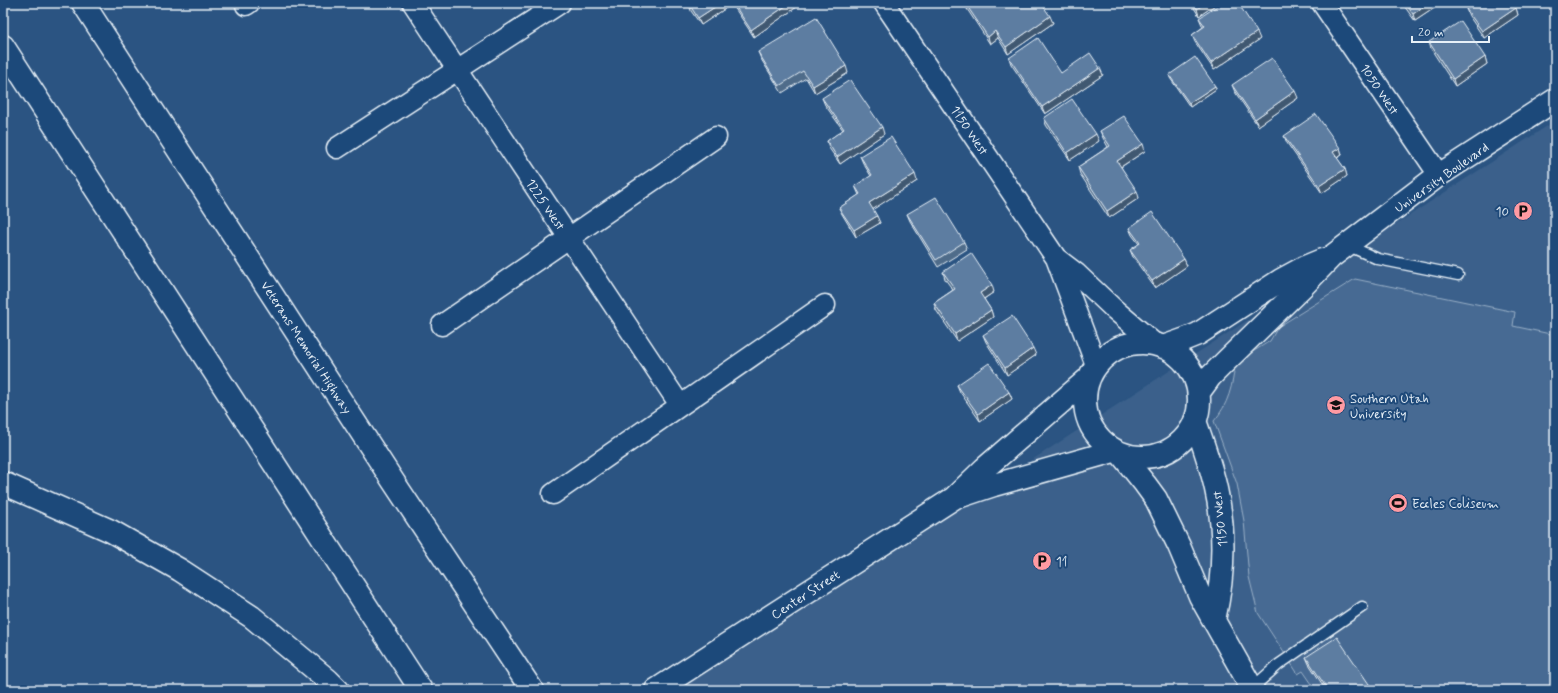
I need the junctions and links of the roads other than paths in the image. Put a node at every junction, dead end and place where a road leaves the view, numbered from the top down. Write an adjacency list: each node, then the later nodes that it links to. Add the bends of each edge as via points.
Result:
1 (83, 3): 32 (main road, Veterans Memorial Highway)
2 (413, 3): 7 (street, 1225 West)
3 (560, 3): 7 (street)
4 (884, 3): 14 (street, 1150 West)
5 (1322, 3): 11 (street, 1050 West)
6 (3, 46): 31 (main road)
7 (457, 70): 10 (street); 12 (street, 1225 West)
8 (1555, 100): 11 (main road, University Boulevard)
9 (716, 137): 12 (street)
10 (337, 148)
11 (1439, 175): 13 (main road, University Boulevard)
12 (569, 238): 17 (street); 21 (street, 1225 West)
13 (1339, 251): 15 (lane); 18 (main road, University Boulevard, via 1281,280 1198,334); 20 (main road, University Boulevard, via 1226,360)
14 (1056, 258): 18 (street, 1150 West); 19 (street, 1150 West)
15 (1458, 275)
16 (825, 305): 21 (street)
17 (442, 325)
18 (1159, 345): 19 (main road, via 1139,343 1123,346 1108,353); 20 (main road, via 1176,354 1187,364)
19 (1092, 371): 23 (main road, via 1085,391 1084,406 1087,419 1103,443); 26 (main road, Center Street)
20 (1199, 392): 22 (main road)
21 (680, 405): 25 (street)
22 (1195, 422): 23 (main road, via 1189,434 1168,452 1141,458); 28 (main road, 1150 West, via 1216,488 1223,527 1222,582)
23 (1117, 453): 26 (main road, Center Street); 28 (main road, via 1156,499 1200,596)
24 (3, 483): 30 (main road, via 111,531 180,570 252,617)
25 (553, 494)
26 (954, 498): 33 (main road, Center Street)
27 (1362, 607): 29 (lane, via 1278,665)
28 (1214, 620): 29 (main road)
29 (1253, 689)
30 (338, 690)
31 (421, 690)
32 (532, 690)
33 (656, 690)

